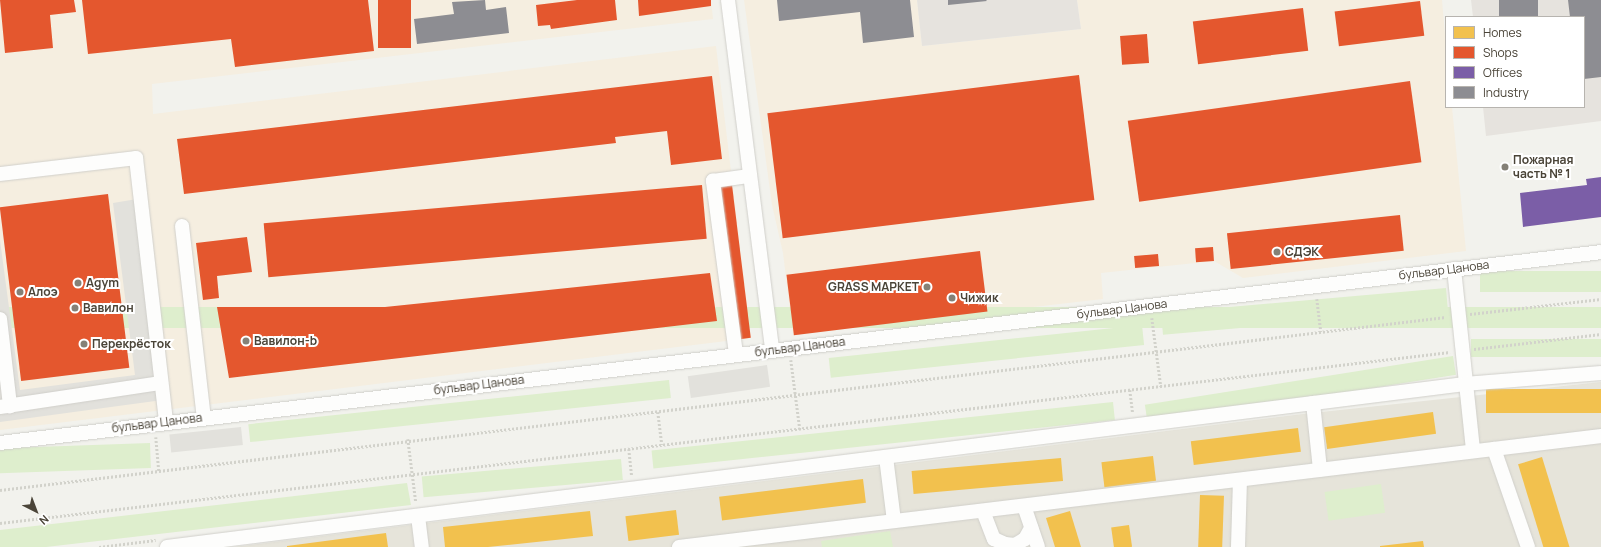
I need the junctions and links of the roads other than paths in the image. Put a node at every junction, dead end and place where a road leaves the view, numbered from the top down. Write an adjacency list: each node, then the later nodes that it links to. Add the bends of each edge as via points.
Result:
1 (728, 0): 3 (street)
2 (0, 174): 11 (street, via 136,158)
3 (750, 176): 8 (street); 9 (street, via 713,181)
4 (182, 226): 15 (street)
5 (1601, 252): 6 (street, бульвар Цанова)
6 (1454, 269): 8 (street, бульвар Цанова); 12 (street)
7 (0, 319): 14 (street)
8 (772, 350): 9 (street, бульвар Цанова)
9 (736, 354): 15 (street, бульвар Цанова)
10 (1601, 372): 12 (street)
11 (161, 383): 14 (street); 16 (street)
12 (1465, 384): 13 (street); 20 (street)
13 (1313, 403): 21 (street); 22 (street)
14 (5, 407)
15 (204, 418): 16 (street, бульвар Цанова)
16 (166, 422): 18 (street, бульвар Цанова)
17 (1601, 436): 19 (street)
18 (0, 442)
19 (1494, 449): 20 (street); 35 (street)
20 (1473, 451): 22 (street)
21 (886, 457): 26 (street); 27 (street)
22 (1320, 470): 23 (street)
23 (1240, 480): 24 (street); 34 (street)
24 (1024, 506): 25 (street); 28 (street)
25 (983, 511): 27 (street); 28 (street, via 994,539 1004,544 1015,545 1025,539)
26 (418, 516): 30 (street); 31 (street)
27 (894, 521): 29 (street)
28 (1031, 528): 33 (street)
29 (767, 542): 32 (street)
30 (167, 547)
31 (422, 547)
32 (679, 547)
33 (1038, 547)
34 (1238, 547)
35 (1528, 547)

